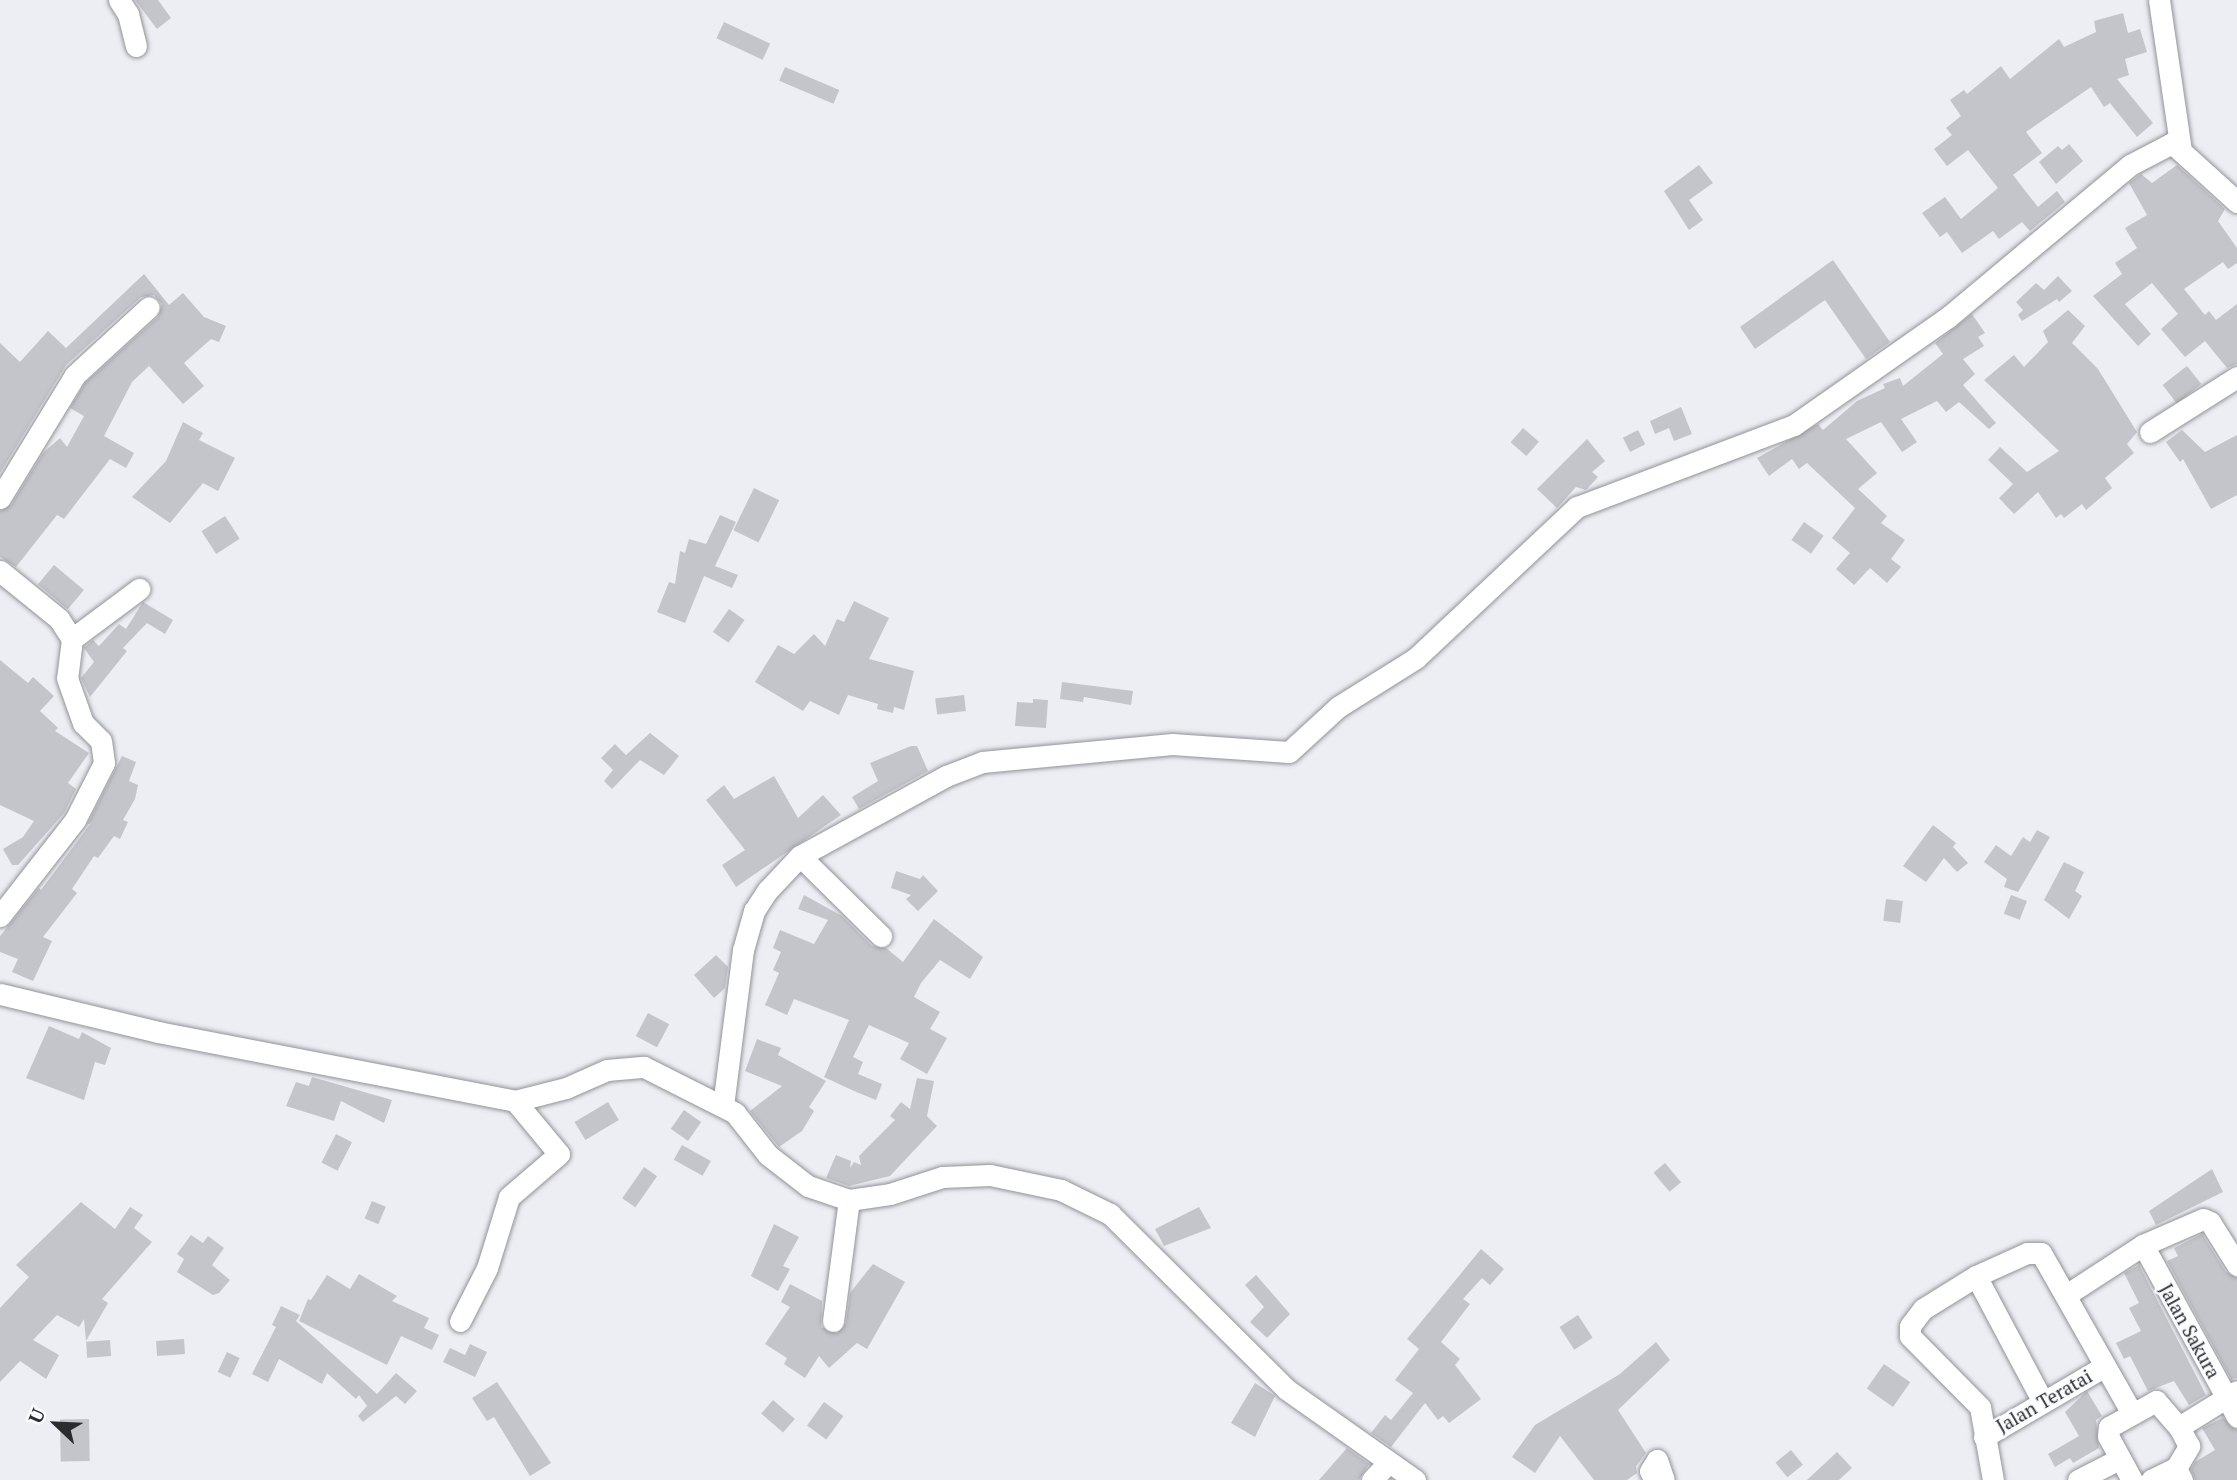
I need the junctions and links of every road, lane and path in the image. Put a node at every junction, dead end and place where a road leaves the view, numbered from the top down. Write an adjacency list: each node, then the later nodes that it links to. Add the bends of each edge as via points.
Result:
1 (118, 0): 3 (street, via 128,14)
2 (2159, 0): 4 (street)
3 (135, 46)
4 (2181, 150): 5 (street); 13 (street, via 2172,143 2130,165 1947,318 1794,425 1577,507 1416,658 1338,707 1289,752 1172,744 982,762 946,776)
5 (2237, 202)
6 (149, 307): 9 (street, via 75,375)
7 (2237, 377): 8 (street)
8 (2150, 432)
9 (0, 498)
10 (0, 570): 12 (street, via 59,619)
11 (139, 589): 12 (street)
12 (72, 639): 14 (street, via 67,678 83,723 101,741 104,763 75,820)
13 (800, 856): 15 (street); 18 (street, via 754,911 743,950)
14 (0, 916)
15 (881, 936)
16 (0, 994): 17 (street, via 158,1032)
17 (516, 1101): 18 (street, via 566,1088 607,1070 644,1067); 24 (street, via 559,1154 509,1198 487,1268)
18 (723, 1106): 19 (street, via 735,1113 768,1155 808,1186)
19 (849, 1200): 25 (street); 34 (street, via 890,1194 942,1177 990,1175 1061,1190 1111,1214 1286,1389)
20 (2143, 1245): 21 (street, via 2203,1219 2210,1222); 23 (street); 27 (street, Jalan Sakura)
21 (2237, 1265)
22 (1976, 1276): 23 (street, via 2035,1251 2045,1258); 28 (street); 32 (street, via 1923,1309 1910,1326 1910,1336 1974,1399 1984,1416)
23 (2066, 1295): 26 (street)
24 (460, 1321)
25 (833, 1321)
26 (2105, 1366): 28 (street, Jalan Teratai); 29 (street)
27 (2232, 1394): 30 (street, Jalan Sakura); 31 (street)
28 (2043, 1402): 32 (street, Jalan Teratai)
29 (2132, 1413): 31 (street, via 2156,1401); 33 (street, via 2107,1431)
30 (2237, 1417)
31 (2179, 1427): 35 (street, via 2189,1446)
32 (1984, 1437): 40 (street)
33 (2119, 1459): 41 (street); 42 (street)
34 (1387, 1464): 36 (street); 37 (street)
35 (2179, 1474): 43 (street)
36 (1372, 1480)
37 (1415, 1480)
38 (1655, 1480): 39 (street, via 1650,1471 1657,1460)
39 (1664, 1480)
40 (1993, 1480)
41 (2078, 1480)
42 (2132, 1480)
43 (2151, 1480)

